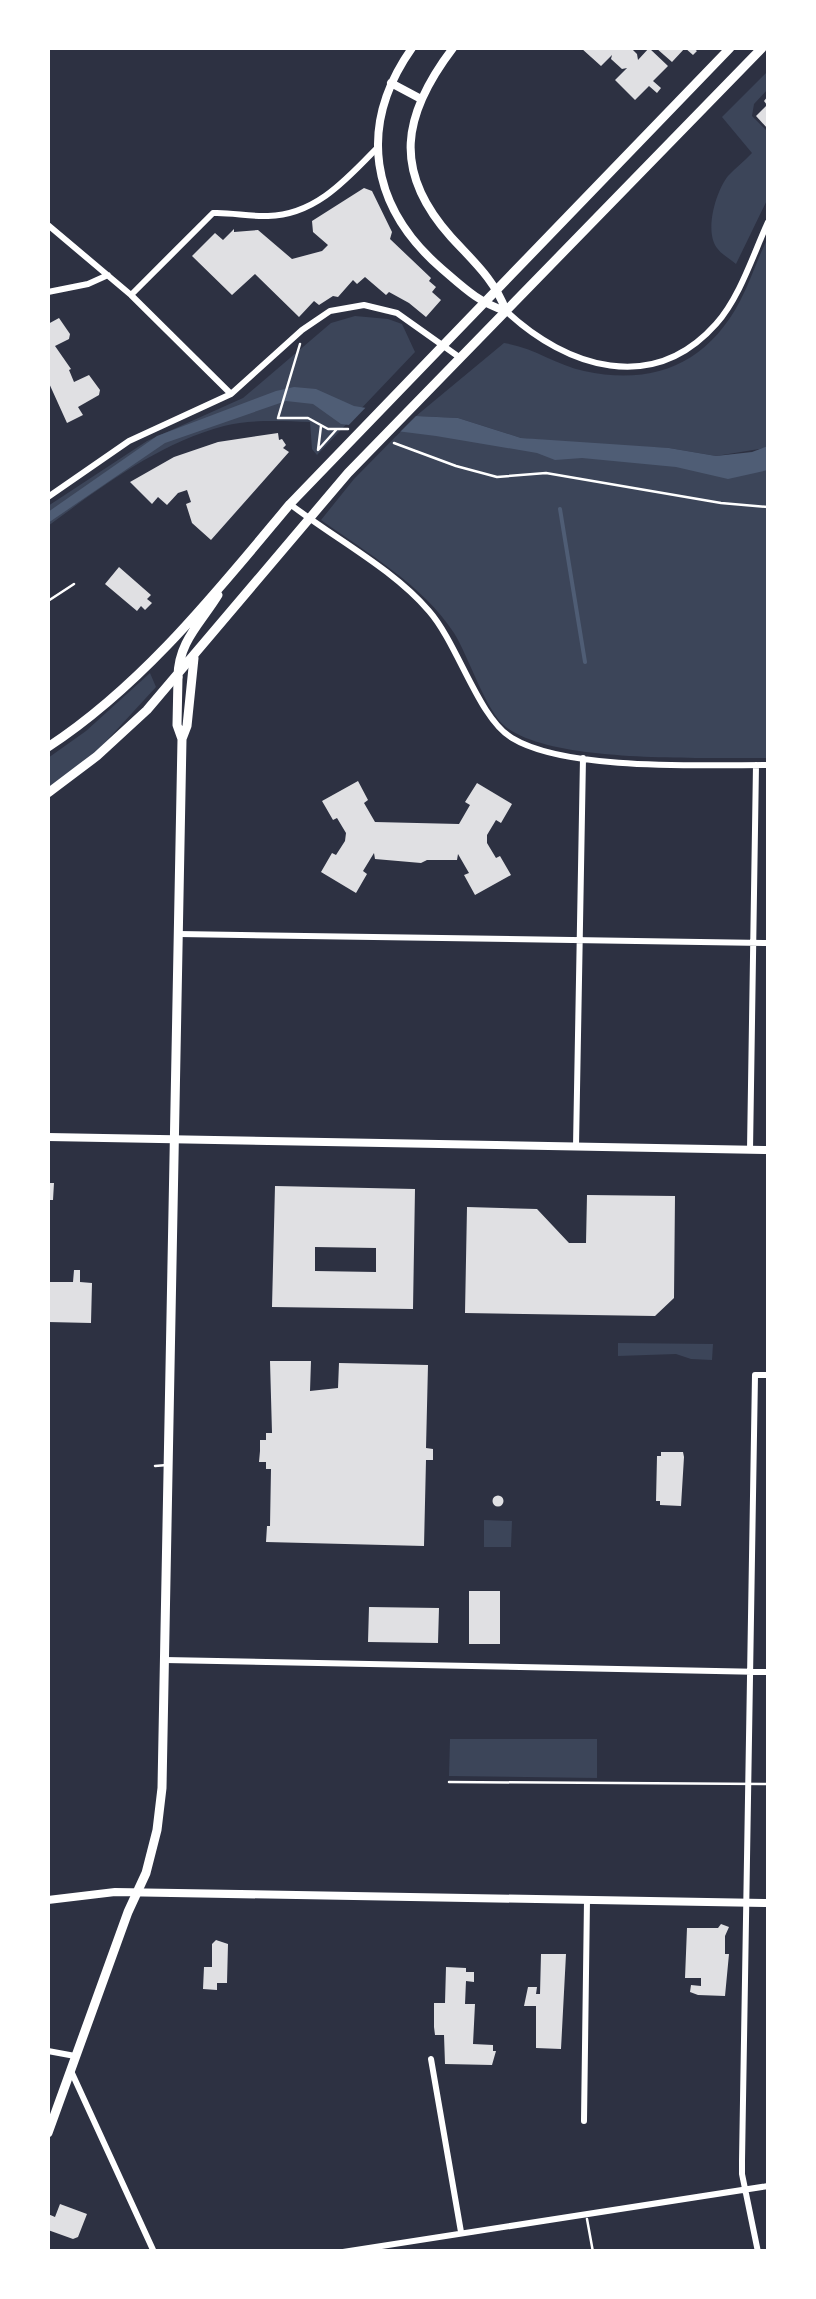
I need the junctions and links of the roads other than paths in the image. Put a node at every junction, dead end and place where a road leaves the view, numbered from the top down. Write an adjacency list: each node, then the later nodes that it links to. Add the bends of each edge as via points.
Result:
1 (412, 48): 5 (street)
2 (452, 48): 6 (street)
3 (730, 48): 11 (main road)
4 (762, 48): 15 (main road)
5 (391, 83): 6 (street); 7 (street)
6 (421, 98): 11 (street, via 410,130 414,180 435,218)
7 (377, 148): 13 (street, via 314,204 270,216 213,213); 14 (street, via 391,205 416,247)
8 (768, 222): 15 (street, via 718,322 660,362 593,363 547,344)
9 (48, 225): 10 (street)
10 (108, 275): 12 (street); 13 (street)
11 (498, 288): 14 (main road); 15 (street)
12 (48, 292)
13 (131, 295): 18 (street)
14 (482, 304): 15 (street); 16 (main road)
15 (506, 311): 17 (main road)
16 (442, 346): 17 (street); 18 (street, via 397,312 347,307 316,319); 20 (main road)
17 (459, 357): 21 (main road)
18 (232, 394): 19 (street, via 128,441)
19 (48, 497)
20 (290, 504): 21 (street); 22 (main road)
21 (308, 518): 25 (main road); 29 (street, via 430,612 508,736)
22 (227, 580): 26 (main road, via 184,643); 28 (main road, via 103,706)
23 (74, 584): 24 (lane)
24 (48, 601)
25 (194, 658): 26 (main road); 27 (main road)
26 (178, 677): 27 (main road); 32 (main road, via 116,740)
27 (182, 740): 33 (main road)
28 (48, 747)
29 (583, 758): 30 (street); 34 (street)
30 (756, 765): 31 (street); 35 (street)
31 (768, 765)
32 (48, 793)
33 (178, 934): 34 (street); 38 (main road)
34 (580, 941): 35 (street); 39 (street)
35 (754, 943): 36 (street); 40 (street)
36 (768, 943)
37 (48, 1137): 38 (street)
38 (174, 1139): 39 (street); 44 (main road)
39 (576, 1146): 40 (street)
40 (750, 1150): 41 (street)
41 (768, 1150)
42 (768, 1374): 46 (street, via 755,1374)
43 (156, 1466): 44 (lane)
44 (168, 1466): 45 (main road)
45 (165, 1660): 46 (street); 51 (main road, via 161,1798)
46 (750, 1672): 47 (street); 49 (street)
47 (768, 1672)
48 (450, 1782): 49 (lane)
49 (748, 1784): 50 (lane); 54 (street)
50 (768, 1784)
51 (138, 1893): 52 (street); 53 (street); 57 (main road)
52 (48, 1900)
53 (587, 1900): 54 (street); 60 (street)
54 (746, 1902): 55 (street); 63 (street)
55 (768, 1903)
56 (48, 2051): 57 (street)
57 (76, 2056): 59 (main road)
58 (431, 2059): 65 (street)
59 (70, 2070): 61 (main road); 66 (street)
60 (584, 2121)
61 (48, 2133)
62 (768, 2186): 63 (street)
63 (746, 2189): 64 (street); 69 (street)
64 (586, 2213): 65 (street); 68 (lane)
65 (460, 2232): 67 (street)
66 (154, 2252)
67 (344, 2252)
68 (593, 2252)
69 (758, 2252)

